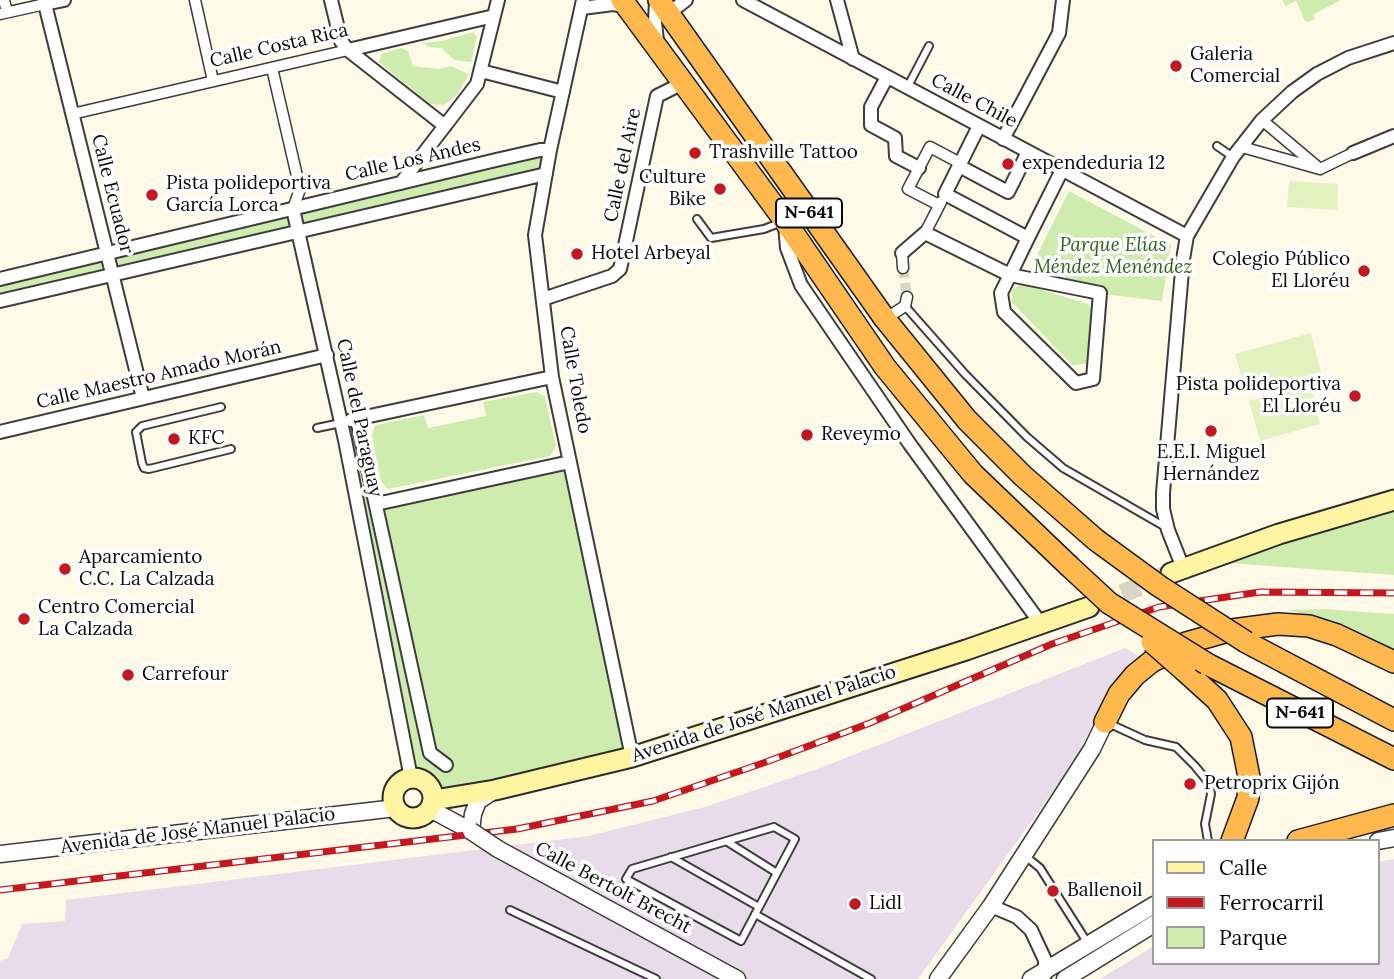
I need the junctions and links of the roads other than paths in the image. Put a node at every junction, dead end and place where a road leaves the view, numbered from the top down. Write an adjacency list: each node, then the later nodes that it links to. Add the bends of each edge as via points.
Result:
1 (4, 0): 15 (street)
2 (64, 0): 10 (street)
3 (195, 0): 25 (street)
4 (331, 0): 19 (street, via 341,41)
5 (498, 0): 16 (street)
6 (686, 0): 14 (street)
7 (769, 0): 11 (street)
8 (837, 0): 21 (street)
9 (1063, 0): 34 (street, via 1059,33)
10 (45, 2): 15 (street); 29 (street, Calle Ecuador)
11 (746, 2): 21 (street, Calle Chile)
12 (582, 4): 13 (street, Calle Toledo); 28 (street, Calle Toledo)
13 (624, 4): 20 (highway, N-641)
14 (661, 4): 20 (street, via 655,22); 63 (highway, N-641)
15 (3, 13)
16 (494, 16): 19 (street, Calle Costa Rica); 23 (street)
17 (1394, 43): 30 (street, via 1317,74)
18 (929, 46): 27 (lane)
19 (348, 50): 22 (street, Calle Costa Rica); 31 (street)
20 (658, 50): 26 (highway, N-641)
21 (853, 59): 24 (street, Calle Chile)
22 (272, 68): 25 (street, Calle Costa Rica); 47 (street, Calle del Paraguay, via 300,188)
23 (481, 71): 28 (street); 31 (street, via 477,84)
24 (887, 77): 27 (street, Calle Chile); 41 (street, via 871,107 872,125 895,138 896,156)
25 (214, 81): 29 (street, Calle Costa Rica)
26 (682, 83): 49 (highway, N-641); 60 (street, Calle del Aire, via 657,96 620,269 612,276)
27 (907, 88): 32 (street, Calle Chile)
28 (563, 92): 36 (street, Calle Toledo)
29 (72, 114): 54 (street, Calle Ecuador)
30 (1262, 120): 38 (street); 42 (street)
31 (444, 126): 45 (street)
32 (979, 126): 34 (street, Calle Chile); 40 (street)
33 (1394, 136): 39 (street)
34 (1003, 139): 37 (street, Calle Chile)
35 (1217, 146): 38 (lane)
36 (550, 150): 44 (street, Calle Toledo); 45 (street, Calle Los Andes)
37 (1028, 152): 40 (street, via 1008,192); 43 (street, Calle Chile)
38 (1237, 152): 42 (street); 52 (street)
39 (1353, 153): 42 (street)
40 (960, 165): 41 (street, via 930,147); 46 (street)
41 (919, 168): 46 (street, via 908,189)
42 (1320, 169)
43 (1062, 170): 52 (street, Calle Chile); 53 (street)
44 (546, 174): 50 (street); 60 (street, Calle Toledo, via 535,235)
45 (401, 183): 47 (street, Calle Los Andes)
46 (942, 199): 51 (street); 53 (street)
47 (293, 209): 50 (street, Calle del Paraguay); 54 (street, Calle Los Andes)
48 (697, 219): 49 (lane, via 711,238)
49 (785, 221): 80 (highway, N-641, bridge, via 885,367 973,474 1068,565); 81 (street, via 787,248 801,285)
50 (299, 231): 57 (street); 64 (street, Calle del Paraguay)
51 (925, 233): 55 (street); 58 (street)
52 (1187, 236): 77 (street, via 1163,493)
53 (1028, 238): 58 (street)
54 (107, 253): 57 (street, Calle Ecuador); 59 (street, Calle Los Andes)
55 (902, 253): 56 (street)
56 (904, 268)
57 (112, 275): 62 (street); 66 (street, Calle Ecuador)
58 (1010, 275): 58 (street, via 1001,293 1004,312 1076,383 1093,379 1100,293)
59 (0, 279)
60 (543, 299): 65 (street, Calle Toledo)
61 (906, 301): 63 (street); 77 (lane, via 965,374 1027,437 1063,467)
62 (0, 302)
63 (885, 319): 83 (highway, N-641, bridge, via 967,420 1096,540 1246,642)
64 (327, 355): 66 (street, Calle Maestro Amado Morán); 69 (street, Calle del Paraguay)
65 (552, 377): 68 (street); 73 (street, Calle Toledo)
66 (143, 398): 71 (street, Calle Maestro Amado Morán)
67 (221, 407): 72 (lane, via 142,426 136,432 142,463 149,470)
68 (357, 419): 69 (street); 76 (street, Calle del Paraguay)
69 (341, 423): 70 (lane); 88 (street, Calle del Paraguay)
70 (317, 429)
71 (0, 432)
72 (231, 449)
73 (570, 462): 76 (street); 85 (street, Calle Toledo)
74 (1394, 487): 78 (main road)
75 (1394, 499): 78 (main road)
76 (376, 504): 87 (street, Calle del Paraguay, via 430,753)
77 (1168, 530): 79 (street)
78 (1279, 534): 79 (main road)
79 (1177, 571)
80 (1099, 605): 81 (main road, Avenida de José Manuel Palacio); 86 (highway, N-641, bridge); 95 (highway, bridge, via 1217,700 1241,737 1248,798)
81 (1041, 624): 85 (main road, Avenida de José Manuel Palacio)
82 (1394, 662): 84 (highway, via 1309,626 1232,630 1186,643 1151,662 1119,694)
83 (1394, 720)
84 (1105, 722): 94 (lane, via 1145,740 1176,747 1195,766 1209,783 1211,794 1205,824); 99 (street)
85 (632, 757): 89 (main road, Avenida de José Manuel Palacio)
86 (1394, 759)
87 (446, 765)
88 (411, 778): 90 (main road, via 429,785); 91 (main road, via 396,788)
89 (495, 790): 90 (main road, Avenida de José Manuel Palacio); 93 (street, via 478,801)
90 (432, 804): 91 (main road, via 423,815 413,818); 93 (street, Calle Bertolt Brecht)
91 (396, 808): 98 (street, Avenida de José Manuel Palacio)
92 (1394, 815): 96 (highway)
93 (471, 831): 108 (street, Calle Bertolt Brecht, bridge)
94 (1208, 839)
95 (1233, 839)
96 (1305, 839)
97 (726, 841): 100 (lane); 101 (lane); 101 (lane, via 774,827 795,839)
98 (0, 854)
99 (1023, 854): 102 (street); 107 (lane, via 1040,868)
100 (671, 858): 105 (lane); 105 (lane, via 632,869 626,879 741,941)
101 (777, 873): 105 (lane)
102 (990, 906): 109 (street, via 1017,917 1031,930 1045,960); 113 (street)
103 (1152, 906): 107 (street)
104 (510, 910): 110 (lane)
105 (757, 910): 112 (lane)
106 (1152, 924): 115 (street)
107 (1088, 944): 109 (street)
108 (714, 973): 111 (street, Calle Bertolt Brecht)
109 (1045, 975): 114 (street)
110 (656, 979)
111 (737, 979)
112 (871, 979)
113 (938, 979)
114 (1031, 979)
115 (1065, 979)

